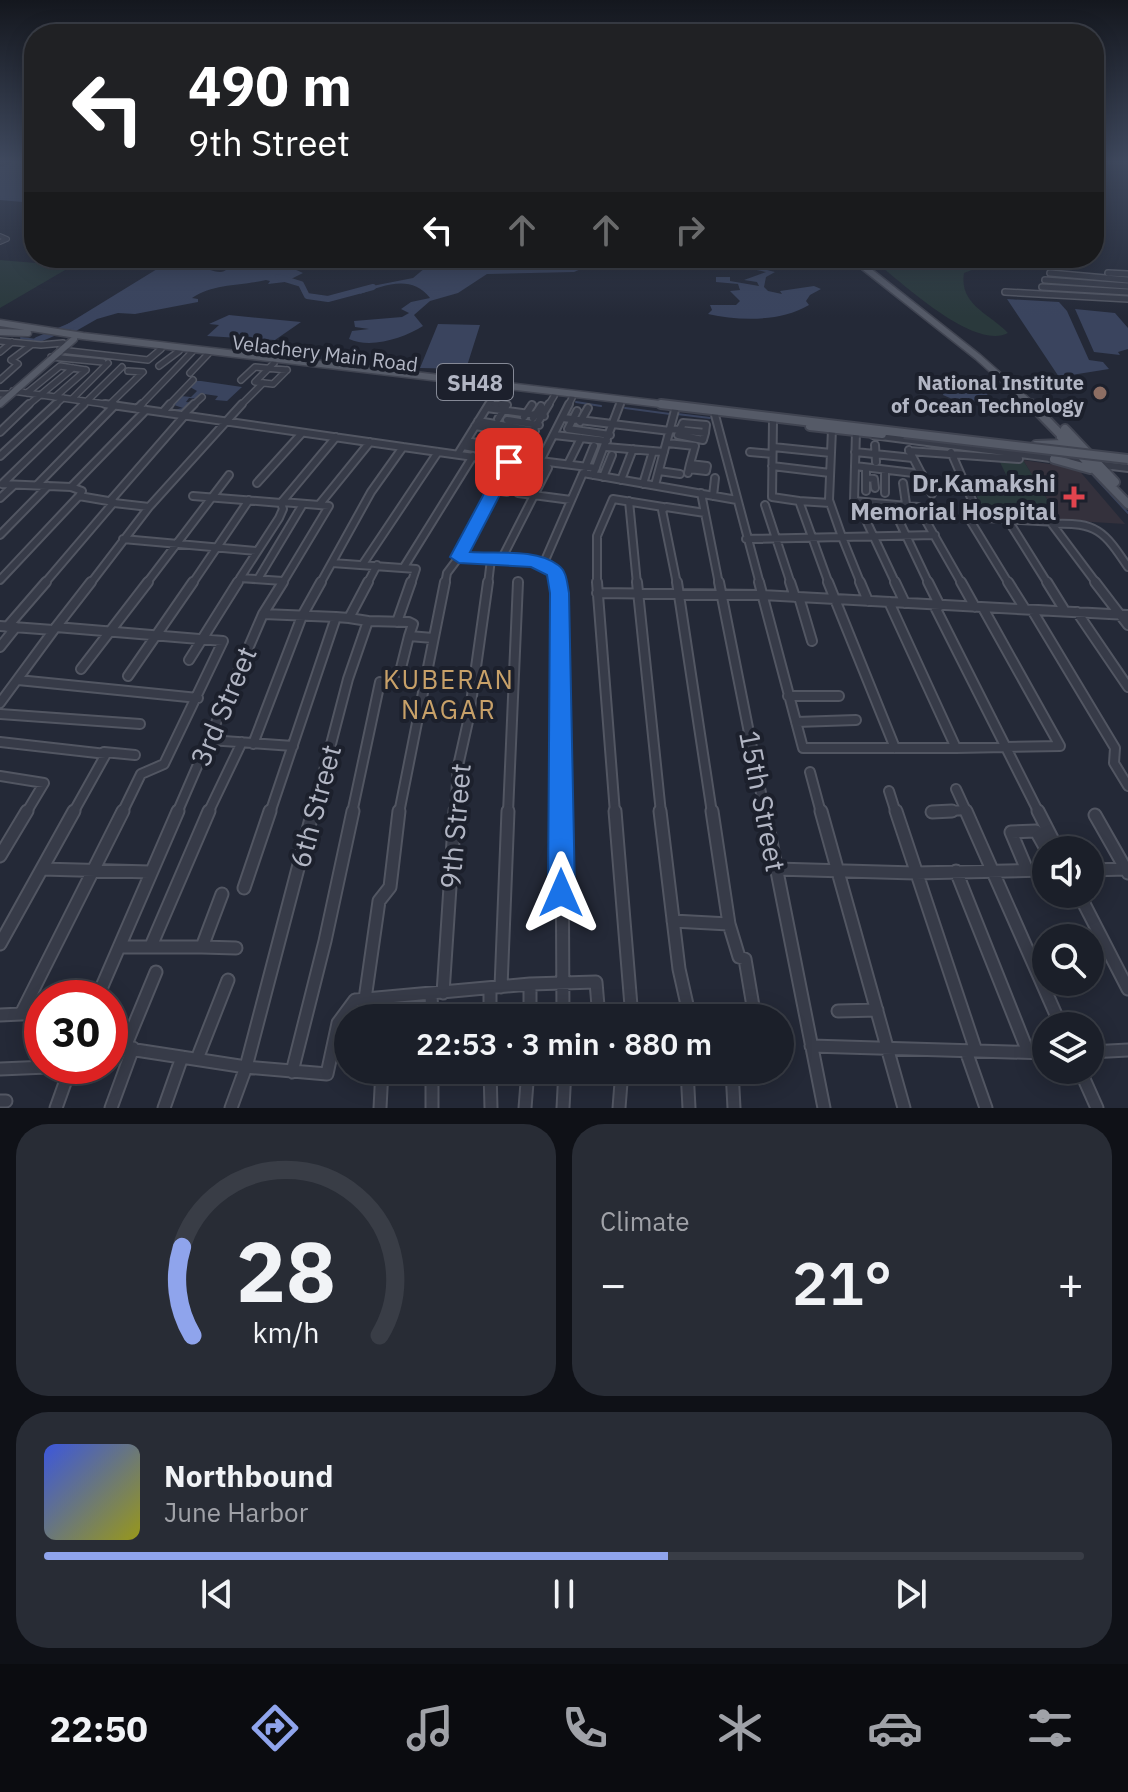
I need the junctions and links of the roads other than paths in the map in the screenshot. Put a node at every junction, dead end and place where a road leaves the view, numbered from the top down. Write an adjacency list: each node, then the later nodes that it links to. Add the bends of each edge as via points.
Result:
1 (0, 236): 2 (street, via 7,239)
2 (0, 242)
3 (868, 268): 70 (main road)
4 (1050, 273): 8 (street)
5 (1108, 273): 6 (street)
6 (1128, 277): 8 (street)
7 (1045, 280): 8 (street)
8 (1080, 280): 9 (street)
9 (1128, 286)
10 (1042, 287): 12 (street)
11 (1005, 292): 13 (street)
12 (1128, 292)
13 (1128, 299)
14 (22, 327): 15 (main road, SH48); 15 (main road); 16 (main road, Velachery Main Road / SH48)
15 (4, 328): 16 (main road, Velachery Main Road / SH48)
16 (48, 334): 17 (main road, Velachery Main Road / SH48); 17 (main road, Velachery Main Road / SH48)
17 (66, 340): 20 (street); 21 (main road, Velachery Main Road / SH48); 21 (street, via 145,362); 26 (main road); 31 (main road, Velachery Main Road / SH48); 34 (main road)
18 (0, 341): 19 (street)
19 (12, 342): 20 (street); 23 (street)
20 (31, 345): 35 (street, via 11,360 18,364)
21 (161, 349): 22 (main road, Velachery Main Road / SH48)
22 (179, 351): 24 (main road, Velachery Main Road / SH48); 29 (street)
23 (0, 352)
24 (192, 352): 25 (main road, Velachery Main Road / SH48); 58 (street)
25 (208, 354): 30 (main road, Velachery Main Road / SH48); 33 (street)
26 (51, 357): 27 (main road); 49 (street, via 106,363)
27 (43, 364): 28 (street); 34 (main road)
28 (60, 366): 32 (street); 41 (street)
29 (159, 366)
30 (272, 366): 31 (main road, Velachery Main Road / SH48); 37 (street, via 254,367); 38 (street, via 255,382); 38 (street, via 287,370 274,384)
31 (319, 366): 39 (main road, Velachery Main Road / SH48); 79 (main road, Velachery Main Road / SH48)
32 (73, 368): 43 (street); 45 (street, via 86,370)
33 (190, 373)
34 (29, 376): 40 (main road)
35 (0, 380)
36 (193, 380): 63 (street)
37 (241, 380)
38 (263, 383): 80 (street)
39 (498, 390): 44 (main road, Velachery Main Road / SH48); 54 (street)
40 (12, 393): 41 (street); 42 (street); 51 (main road)
41 (27, 393): 43 (street)
42 (0, 394)
43 (39, 395): 45 (street); 93 (street)
44 (554, 396): 48 (main road, Velachery Main Road / SH48); 69 (street)
45 (55, 397): 47 (street)
46 (202, 397): 66 (street)
47 (63, 398): 49 (street); 133 (street)
48 (572, 398): 52 (main road, Velachery Main Road / SH48); 71 (street)
49 (72, 399): 50 (street)
50 (87, 402): 53 (street); 53 (street, via 125,369 143,372); 165 (street)
51 (0, 404)
52 (620, 404): 61 (main road, Velachery Main Road / SH48); 84 (street)
53 (112, 405): 58 (street); 168 (street)
54 (488, 405): 60 (street); 85 (street)
55 (532, 405): 64 (street)
56 (541, 406): 67 (street)
57 (588, 408): 77 (street)
58 (137, 409): 59 (street)
59 (146, 410): 63 (street); 171 (street)
60 (503, 410): 64 (street); 73 (street)
61 (675, 410): 68 (main road, Velachery Main Road / SH48); 90 (street)
62 (577, 411): 77 (street)
63 (163, 412): 66 (street)
64 (526, 414): 67 (street); 81 (street)
65 (595, 414): 82 (street)
66 (184, 415): 80 (street); 193 (street)
67 (535, 415): 69 (street); 83 (street)
68 (715, 415): 78 (main road, Velachery Main Road / SH48); 189 (street)
69 (544, 416): 96 (street)
70 (1047, 417): 111 (main road, via 1065,441); 118 (main road); 124 (main road)
71 (563, 418): 77 (street); 99 (street)
72 (632, 418): 86 (street)
73 (498, 419)
74 (606, 419): 82 (street); 84 (street); 98 (street)
75 (645, 419): 87 (street)
76 (507, 420): 81 (street)
77 (576, 420): 82 (street); 100 (street, via 568,429)
78 (773, 421): 79 (main road, Velachery Main Road / SH48); 122 (street)
79 (792, 421): 88 (main road, Velachery Main Road / SH48); 92 (main road, Velachery Main Road / SH48)
80 (224, 422): 95 (street); 201 (street)
81 (521, 422): 83 (street)
82 (591, 422): 100 (street)
83 (529, 423): 96 (street)
84 (614, 424): 86 (street); 104 (street)
85 (476, 426): 89 (street); 91 (street); 109 (street)
86 (628, 426): 87 (street)
87 (648, 427): 90 (street)
88 (832, 429): 94 (main road, Velachery Main Road / SH48); 129 (street)
89 (484, 430): 91 (street); 107 (street)
90 (671, 430): 97 (street); 108 (street)
91 (507, 431): 96 (street); 96 (street); 114 (street)
92 (872, 431): 94 (main road, Velachery Main Road / SH48); 102 (main road, SH48); 111 (street)
93 (0, 432)
94 (856, 432): 128 (street)
95 (302, 433): 101 (street); 163 (street)
96 (534, 433): 135 (street)
97 (705, 433)
98 (599, 434): 100 (street); 104 (street)
99 (554, 435): 100 (street); 139 (street)
100 (583, 435): 104 (street); 144 (street)
101 (336, 437): 106 (street); 194 (street)
102 (904, 437): 120 (street); 131 (street); 140 (main road, SH48, bridge)
103 (803, 439): 119 (street)
104 (608, 441): 116 (street); 153 (street)
105 (814, 441): 123 (street)
106 (370, 442): 113 (street); 199 (street, 3rd Street)
107 (476, 443): 109 (street); 114 (street)
108 (667, 443): 126 (street); 152 (street, via 695,446 687,470)
109 (464, 444): 114 (street); 130 (street)
110 (875, 445): 136 (street)
111 (1036, 445): 118 (street)
112 (594, 446): 154 (street)
113 (403, 447): 125 (street); 222 (street)
114 (493, 448): 135 (street)
115 (784, 448): 117 (street); 117 (street, via 789,437); 122 (street)
116 (633, 449): 121 (street); 142 (street)
117 (793, 449): 119 (street)
118 (1077, 449): 124 (street); 143 (main road)
119 (803, 450): 123 (street)
120 (950, 450): 131 (street); 137 (street); 138 (street); 205 (street)
121 (653, 451): 126 (street); 146 (street)
122 (772, 451): 127 (street); 147 (street)
123 (813, 451): 129 (street)
124 (1088, 451): 140 (street); 145 (main road)
125 (438, 452): 130 (street); 223 (street)
126 (664, 452): 152 (street)
127 (750, 452)
128 (855, 452): 136 (street); 148 (street)
129 (831, 453): 155 (street)
130 (458, 454): 134 (street)
131 (911, 454): 136 (street); 156 (street)
132 (612, 455): 158 (street)
133 (0, 456)
134 (473, 456): 141 (street); 226 (street)
135 (518, 456): 141 (street)
136 (876, 458)
137 (1019, 459)
138 (1054, 459): 143 (street); 184 (main road, via 1087,466)
139 (540, 461): 144 (street); 180 (street, 9th Street, via 537,467 548,468)
140 (1128, 461): 145 (street)
141 (509, 462): 173 (street)
142 (628, 463): 146 (street); 161 (street)
143 (1088, 463): 145 (street); 184 (main road)
144 (568, 464): 154 (street)
145 (1100, 464): 184 (main road)
146 (648, 466): 166 (street)
147 (772, 466): 150 (street); 191 (street, via 772,497)
148 (855, 466): 149 (street); 192 (street)
149 (866, 468): 151 (street); 160 (street)
150 (798, 469): 155 (street); 162 (street)
151 (885, 470): 156 (street); 178 (street)
152 (659, 471): 169 (street)
153 (595, 472): 154 (street); 158 (street)
154 (583, 473): 188 (street)
155 (830, 473): 195 (street)
156 (922, 474): 179 (street)
157 (229, 475): 185 (street)
158 (603, 477): 161 (street)
159 (715, 478): 183 (street)
160 (866, 478): 172 (street, via 874,479); 174 (street)
161 (621, 480): 166 (street)
162 (798, 482)
163 (257, 483)
164 (903, 483): 197 (street)
165 (1, 484): 167 (street)
166 (643, 484): 169 (street)
167 (14, 485): 168 (street); 186 (street)
168 (37, 485): 170 (street)
169 (655, 485): 177 (street)
170 (48, 486): 171 (street); 208 (street)
171 (71, 487): 181 (street, via 82,491)
172 (875, 488)
173 (495, 490): 175 (street); 220 (street)
174 (866, 491)
175 (507, 492)
176 (518, 493): 180 (street)
177 (701, 493): 183 (street); 204 (street, 15th Street)
178 (885, 493)
179 (932, 494)
180 (533, 495): 188 (street); 221 (street, 9th Street)
181 (79, 496): 193 (street); 230 (street)
182 (193, 496): 185 (street)
183 (713, 496): 189 (street)
184 (1124, 496): 198 (main road)
185 (212, 497): 187 (street); 217 (street)
186 (0, 498)
187 (249, 500): 194 (street); 218 (street)
188 (571, 500): 225 (street)
189 (737, 500): 216 (street)
190 (629, 501): 202 (street); 233 (street, via 613,499 606,510 597,536); 234 (street)
191 (799, 501): 195 (street); 212 (street)
192 (857, 501): 197 (street); 210 (street)
193 (113, 502): 201 (street); 256 (street)
194 (282, 503): 196 (street); 219 (street, via 279,518)
195 (830, 503): 213 (street)
196 (303, 504): 199 (street); 229 (street)
197 (906, 504): 209 (street, via 918,507)
198 (1128, 504)
199 (319, 505): 231 (street, 3rd Street, via 329,506)
200 (765, 505): 214 (street)
201 (149, 507): 215 (street)
202 (663, 507): 204 (street); 235 (street)
203 (893, 508): 211 (street)
204 (705, 513): 236 (street, 15th Street)
205 (979, 516): 206 (street); 245 (street, via 968,517)
206 (1006, 517): 207 (street); 246 (street)
207 (1058, 523): 227 (street, via 1102,529); 249 (street, via 1053,527)
208 (0, 535)
209 (935, 535): 211 (street); 244 (street)
210 (873, 536): 211 (street); 213 (street); 242 (street)
211 (906, 536): 243 (street)
212 (810, 537): 213 (street); 214 (street); 239 (street)
213 (842, 537): 240 (street)
214 (776, 538): 216 (street); 238 (street)
215 (123, 539): 217 (street); 257 (street)
216 (746, 539): 237 (street)
217 (176, 543): 218 (street); 258 (street)
218 (215, 548): 219 (street); 259 (street)
219 (257, 551): 228 (street)
220 (459, 557): 221 (street); 262 (street, via 447,573)
221 (496, 559): 225 (street); 329 (street, 9th Street, via 458,766)
222 (332, 563): 223 (street); 250 (street)
223 (363, 564): 224 (street)
224 (377, 565): 226 (street); 252 (street)
225 (543, 565): 325 (street, via 556,575 560,593)
226 (404, 567): 254 (street, via 417,570)
227 (1128, 567)
228 (240, 578): 229 (street); 261 (street)
229 (258, 579): 231 (street)
230 (0, 580)
231 (283, 581): 248 (street, 3rd Street)
232 (518, 581): 327 (street)
233 (597, 593): 234 (street); 336 (street)
234 (640, 593): 235 (street); 315 (street)
235 (679, 593): 236 (street); 316 (street)
236 (722, 594): 237 (street); 301 (street, 15th Street)
237 (762, 595): 238 (street); 272 (street)
238 (797, 597): 239 (street); 263 (street)
239 (835, 599): 240 (street); 284 (street)
240 (868, 601): 241 (street)
241 (889, 602): 242 (street); 285 (street)
242 (905, 603): 243 (street)
243 (937, 605): 244 (street); 286 (street)
244 (979, 608): 245 (street); 286 (street, via 1060,746)
245 (1028, 610): 246 (street); 291 (street, via 1115,748 1114,763)
246 (1065, 611): 247 (street)
247 (1077, 612): 249 (street); 271 (street)
248 (263, 614): 250 (street); 280 (street, 3rd Street)
249 (1124, 615): 255 (street)
250 (302, 616): 251 (street); 282 (street)
251 (336, 617): 252 (street); 283 (street)
252 (349, 618): 253 (street)
253 (368, 621): 254 (street); 355 (street, 6th Street)
254 (397, 622): 260 (street, via 412,622)
255 (1128, 625)
256 (8, 627): 257 (street); 264 (street)
257 (55, 628): 258 (street); 269 (street)
258 (109, 631): 259 (street); 266 (street)
259 (155, 635): 261 (street); 268 (street)
260 (409, 636): 262 (street); 267 (street)
261 (201, 638): 265 (street); 274 (street, via 223,643)
262 (433, 638): 330 (street, via 402,788 390,887 379,901)
263 (812, 641)
264 (0, 647)
265 (189, 660)
266 (81, 669)
267 (400, 672)
268 (128, 676)
269 (18, 680): 274 (street); 275 (street)
270 (380, 682): 358 (street)
271 (1128, 687)
272 (788, 696): 273 (street); 278 (street)
273 (839, 696)
274 (198, 698): 302 (street, via 164,764 141,774)
275 (0, 703)
276 (0, 714): 279 (street)
277 (856, 720): 278 (street)
278 (796, 722): 284 (street, via 803,748)
279 (140, 724)
280 (209, 740): 282 (street); 310 (street, 3rd Street)
281 (0, 742): 287 (street)
282 (248, 743): 283 (street); 318 (street, via 182,868)
283 (293, 746): 312 (street)
284 (895, 748): 285 (street)
285 (956, 748): 286 (street)
286 (1006, 748): 298 (street)
287 (104, 752): 288 (street); 300 (street)
288 (135, 755)
289 (810, 772): 307 (street)
290 (0, 776): 299 (street, via 44,783)
291 (1128, 786)
292 (956, 789): 294 (street)
293 (889, 791): 311 (street)
294 (966, 810): 295 (street); 303 (street)
295 (932, 812)
296 (1095, 815): 309 (street)
297 (1039, 836): 304 (street, via 1036,831 1011,832)
298 (1050, 836)
299 (0, 856)
300 (42, 869): 302 (street); 317 (street)
301 (776, 869): 307 (street); 345 (street, 15th Street)
302 (92, 870): 310 (street); 342 (street)
303 (992, 870): 304 (street); 308 (street); 341 (street)
304 (1027, 870): 305 (street)
305 (1032, 870)
306 (1104, 870): 309 (street)
307 (839, 871): 311 (street); 339 (street)
308 (956, 871): 311 (street); 351 (street)
309 (1127, 871)
310 (150, 872): 319 (street, 3rd Street)
311 (915, 873): 349 (street)
312 (244, 888)
313 (222, 894): 320 (street)
314 (1086, 908): 328 (street)
315 (673, 921): 316 (street); 337 (street)
316 (729, 924): 338 (street, via 739,957 745,959)
317 (0, 944)
318 (151, 946): 319 (street); 320 (street)
319 (119, 947): 323 (street, 3rd Street)
320 (202, 947): 321 (street)
321 (236, 948)
322 (156, 972): 346 (street)
323 (105, 980)
324 (228, 980): 354 (street)
325 (562, 983): 326 (street); 334 (street); 335 (street, via 596,982)
326 (530, 984): 327 (street); 333 (street)
327 (496, 988): 329 (street); 332 (street)
328 (1128, 989)
329 (437, 994): 330 (street); 331 (street, 9th Street)
330 (365, 999): 358 (street, via 345,1010 327,1074)
331 (435, 1004)
332 (493, 1004)
333 (530, 1004)
334 (563, 1004)
335 (598, 1004)
336 (631, 1004)
337 (688, 1004)
338 (753, 1004)
339 (877, 1010): 340 (street); 348 (street)
340 (838, 1011)
341 (1055, 1012)
342 (21, 1014): 343 (street); 344 (street)
343 (24, 1014)
344 (0, 1015)
345 (811, 1046): 348 (street); 381 (street, 15th Street)
346 (129, 1048): 353 (street); 370 (street)
347 (1128, 1050): 350 (street)
348 (889, 1051): 349 (street); 382 (street)
349 (971, 1051): 351 (street); 383 (street)
350 (1104, 1051)
351 (1028, 1052): 352 (street)
352 (1032, 1052)
353 (182, 1057): 354 (street); 371 (street)
354 (197, 1059): 355 (street)
355 (246, 1067): 358 (street); 372 (street, 6th Street)
356 (24, 1068): 357 (street)
357 (0, 1069)
358 (292, 1072)
359 (65, 1084): 369 (street)
360 (381, 1084): 373 (street)
361 (432, 1084): 374 (street)
362 (490, 1084): 375 (street)
363 (527, 1084): 376 (street)
364 (564, 1084): 377 (street)
365 (621, 1084): 378 (street)
366 (688, 1084): 379 (street)
367 (733, 1084): 380 (street)
368 (1086, 1084): 384 (street)
369 (56, 1108)
370 (111, 1108)
371 (164, 1108)
372 (231, 1108)
373 (380, 1108)
374 (432, 1108)
375 (491, 1108)
376 (525, 1108)
377 (563, 1108)
378 (619, 1108)
379 (689, 1108)
380 (734, 1108)
381 (824, 1108)
382 (904, 1108)
383 (986, 1108)
384 (1097, 1108)

